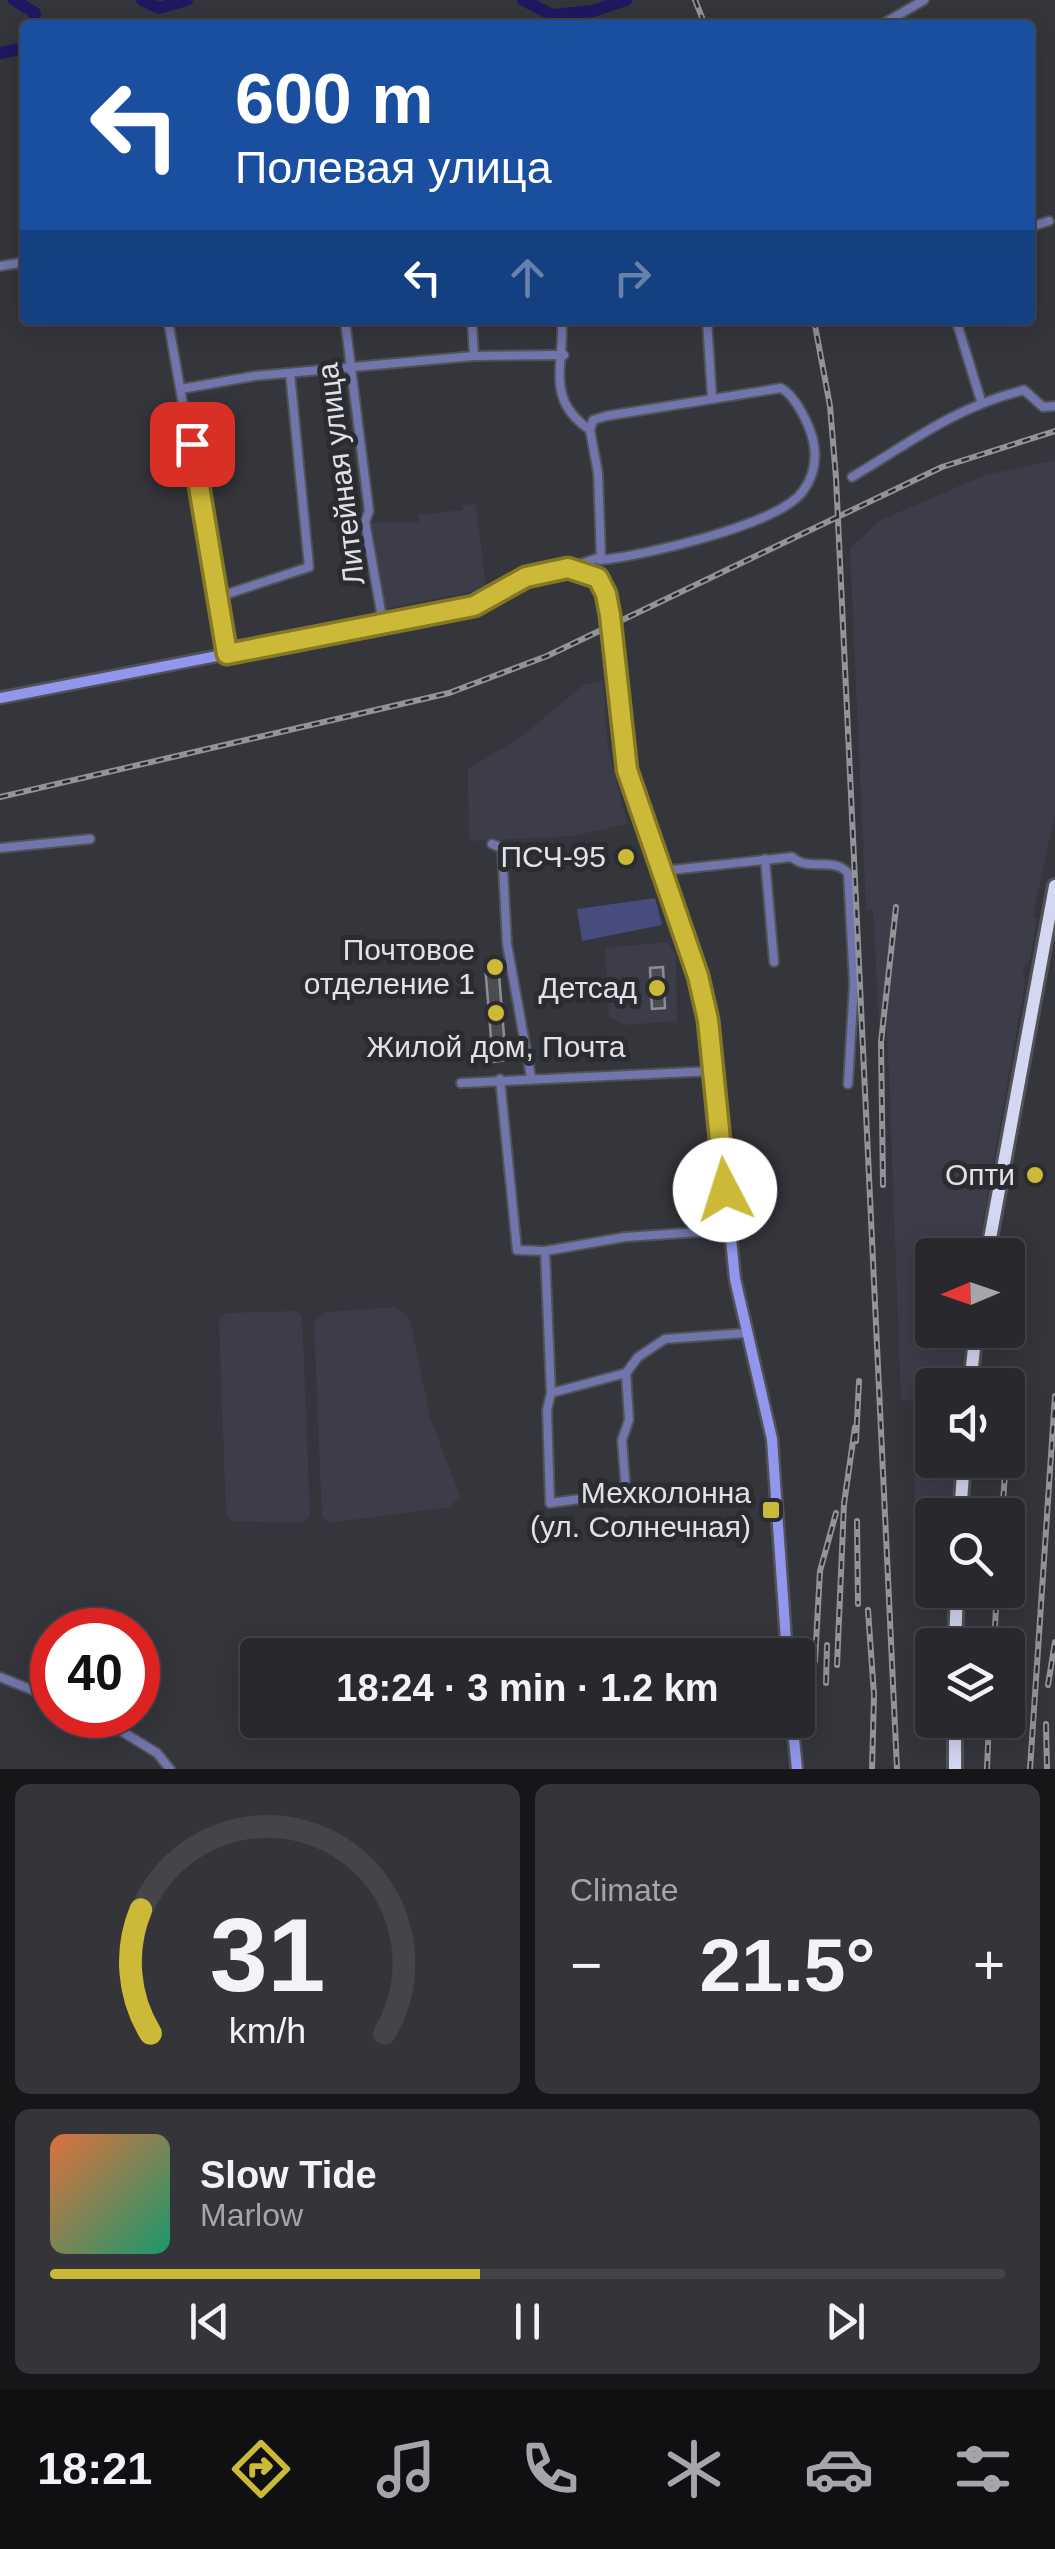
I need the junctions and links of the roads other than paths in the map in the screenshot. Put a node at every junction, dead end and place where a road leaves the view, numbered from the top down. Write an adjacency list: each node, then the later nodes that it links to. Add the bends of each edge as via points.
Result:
1 (924, 0): 2 (street)
2 (890, 20)
3 (1049, 221): 4 (street)
4 (1035, 225)
5 (169, 325): 15 (street)
6 (346, 325): 13 (street, Литейная улица)
7 (472, 325): 11 (street)
8 (562, 325): 12 (street)
9 (707, 325): 16 (street)
10 (958, 325): 17 (street)
11 (474, 356): 12 (street); 13 (street)
12 (564, 356): 19 (street, via 563,404)
13 (352, 368): 14 (street); 24 (street, Литейная улица, via 365,522)
14 (290, 373): 15 (street); 23 (street, via 309,567)
15 (181, 389): 23 (street)
16 (712, 398): 19 (street, via 606,416 593,420); 21 (street, via 786,390 812,435 816,462 798,497 704,540)
17 (981, 402): 18 (street, via 1024,390 1043,408); 20 (street, via 934,423)
18 (1055, 406)
19 (590, 430): 21 (street)
20 (852, 476)
21 (600, 560): 22 (street)
22 (568, 568): 24 (street, via 526,577 474,606); 31 (street, via 593,574 606,594 627,770)
23 (218, 597): 25 (street)
24 (384, 623): 25 (street)
25 (227, 654): 26 (street)
26 (0, 698)
27 (90, 839): 29 (street)
28 (492, 844): 35 (street, via 502,848 507,944)
29 (0, 848)
30 (765, 860): 31 (street); 33 (street); 38 (street, via 838,864 848,873 854,984)
31 (662, 871): 34 (street, via 698,976)
32 (1055, 886): 40 (highway)
33 (774, 962)
34 (714, 1070): 35 (street); 39 (street)
35 (531, 1077): 36 (street)
36 (500, 1079): 37 (street); 41 (street, via 517,1250)
37 (461, 1082)
38 (848, 1084)
39 (729, 1230): 41 (street); 42 (street)
40 (990, 1238)
41 (545, 1251): 44 (street)
42 (746, 1333): 43 (street, via 665,1339); 45 (street, via 772,1439)
43 (626, 1372): 44 (street); 44 (street, via 626,1493 550,1503)
44 (551, 1393)
45 (786, 1638)
46 (0, 1677): 47 (street)
47 (30, 1689)
48 (133, 1738): 51 (street)
49 (793, 1738): 52 (street)
50 (955, 1738): 53 (highway)
51 (170, 1769)
52 (796, 1769)
53 (955, 1769)

